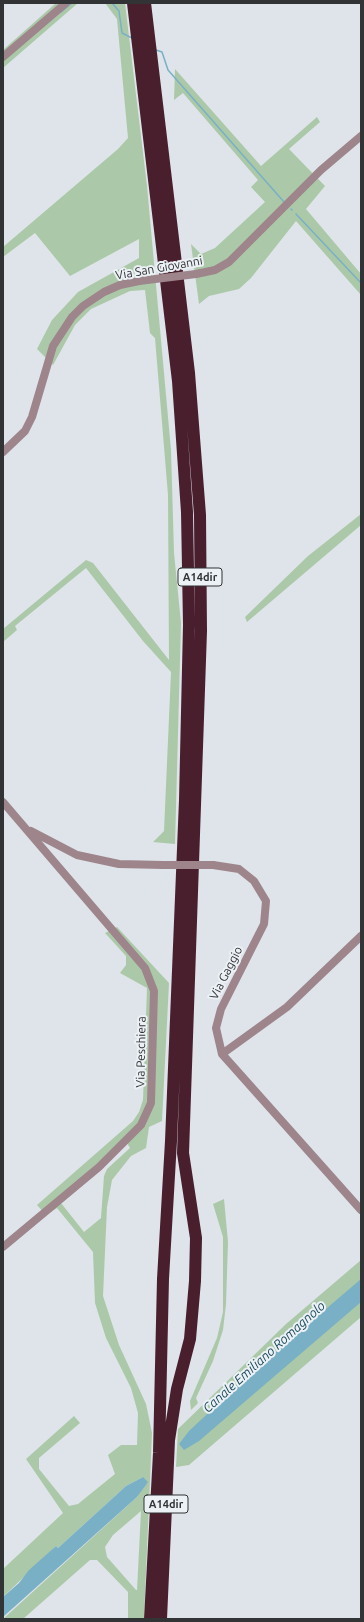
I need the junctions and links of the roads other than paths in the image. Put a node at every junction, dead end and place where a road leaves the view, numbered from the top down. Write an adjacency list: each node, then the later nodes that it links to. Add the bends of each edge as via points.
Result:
1 (66, 3): 4 (street)
2 (133, 3): 13 (highway, A14dir, via 178,381 187,512 188,625 184,816)
3 (145, 3): 14 (highway, A14dir, via 189,373 200,523 201,631 183,1153 196,1238 195,1281 190,1339 177,1389 169,1440)
4 (3, 57)
5 (361, 136): 6 (street, Via San Giovanni, bridge, via 321,170 229,262 214,270 196,274 120,285 83,306 72,317 53,346 32,417 25,430)
6 (3, 452)
7 (3, 802): 8 (street)
8 (25, 828): 10 (street, Via Gaggio, bridge, via 77,854 119,864 239,869 254,881 266,901 264,924 221,1009 216,1028); 12 (street, Via Peschiera, via 145,968 154,991 151,1103 141,1126 99,1167)
9 (361, 936): 10 (street, via 287,1007)
10 (222, 1054): 11 (street, Via Gaggio)
11 (361, 1210)
12 (3, 1247)
13 (150, 1619)
14 (161, 1619)

